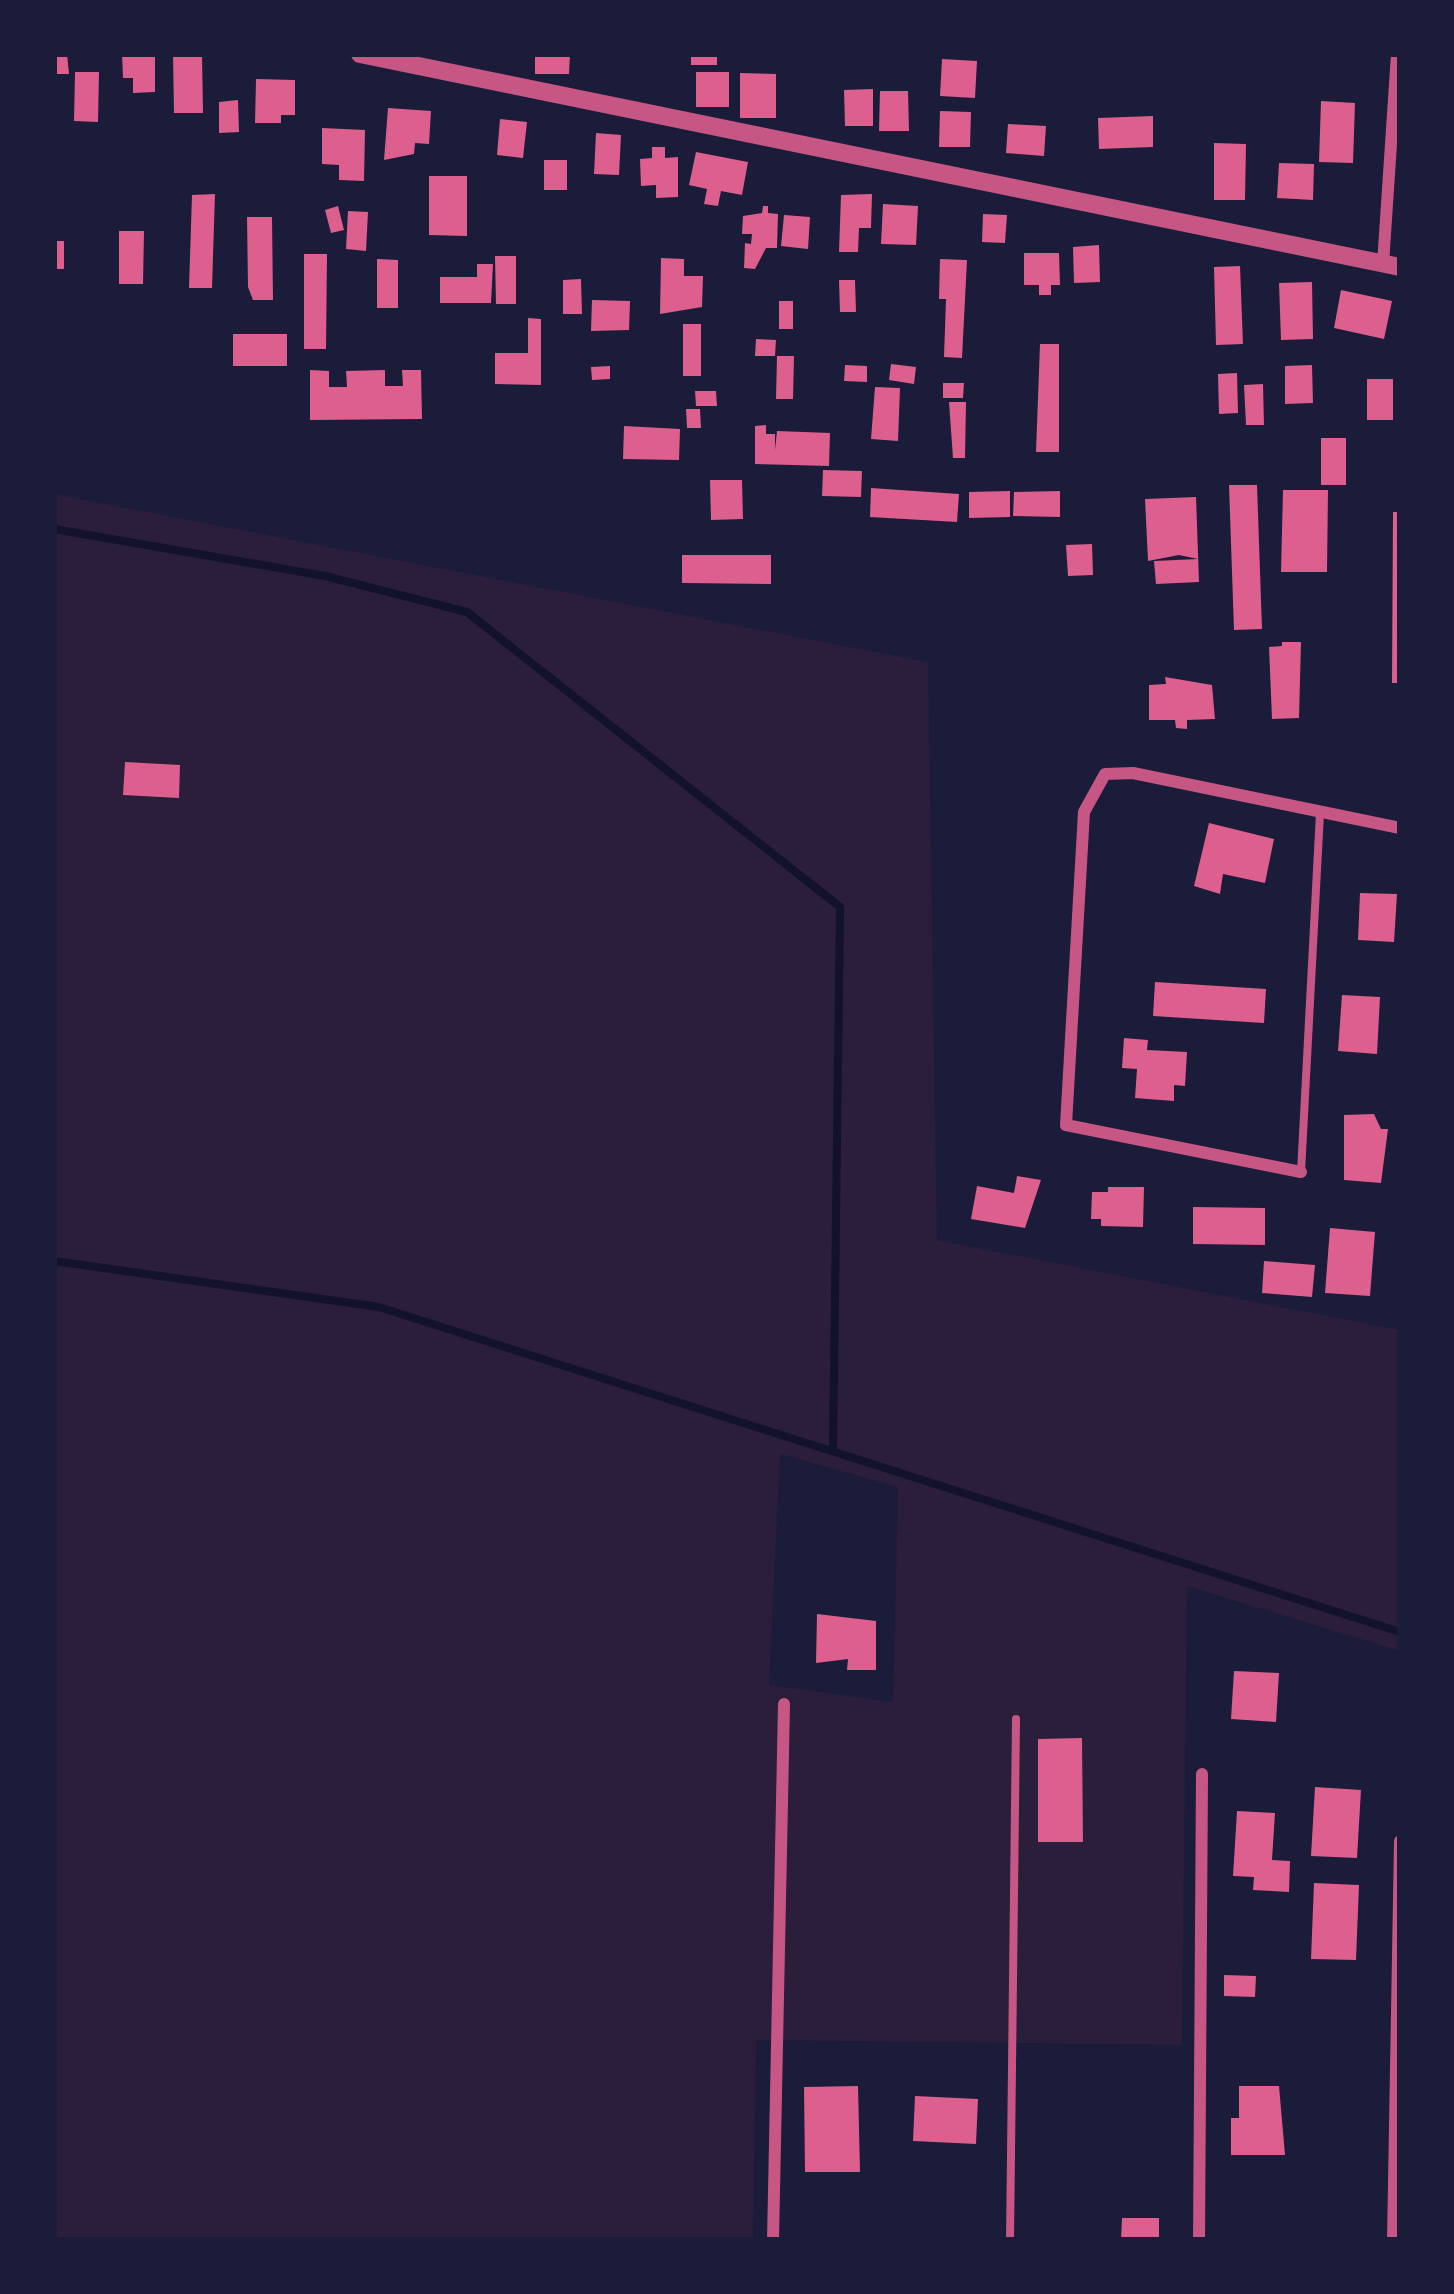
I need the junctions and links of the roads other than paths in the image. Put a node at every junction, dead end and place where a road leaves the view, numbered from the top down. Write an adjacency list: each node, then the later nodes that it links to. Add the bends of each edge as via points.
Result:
1 (360, 54): 3 (street)
2 (1397, 54): 3 (street)
3 (1392, 265)
4 (1320, 812): 5 (street); 6 (lane); 6 (street, via 1105,774 1084,812 1066,1124)
5 (1400, 828)
6 (1300, 1172)
7 (784, 1705): 12 (street)
8 (1016, 1719): 13 (lane)
9 (1202, 1774): 14 (street)
10 (1400, 1841): 11 (street)
11 (1398, 2057): 15 (street)
12 (773, 2240)
13 (1010, 2240)
14 (1199, 2240)
15 (1393, 2240)

